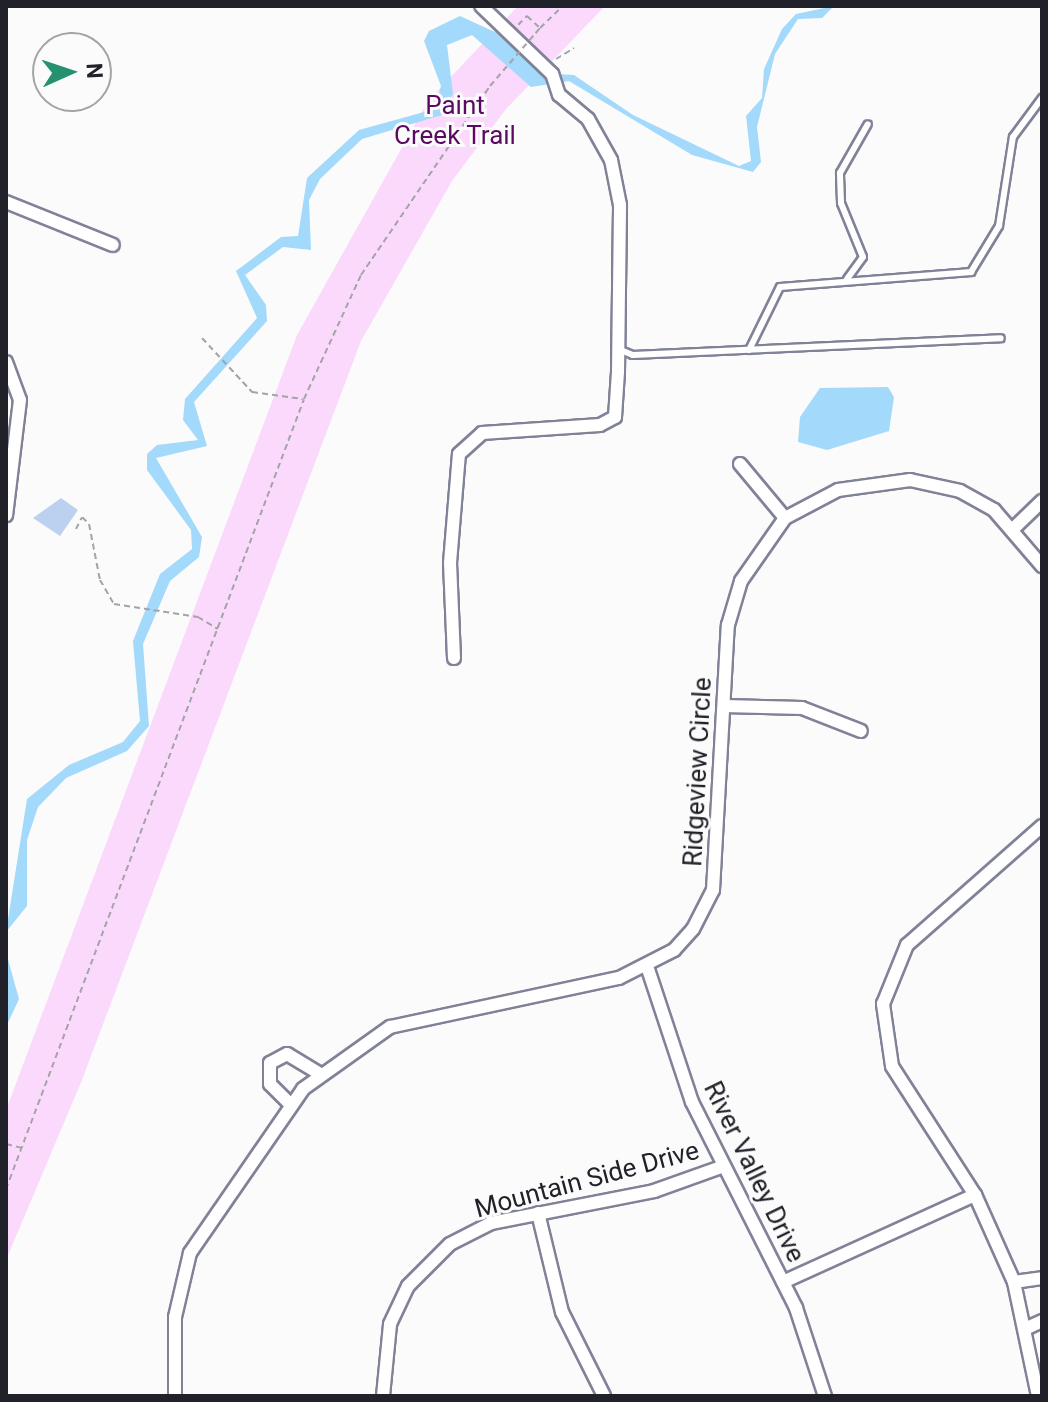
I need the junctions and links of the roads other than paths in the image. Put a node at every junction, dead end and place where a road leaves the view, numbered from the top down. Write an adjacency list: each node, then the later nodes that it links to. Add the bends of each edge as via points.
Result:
1 (481, 6): 8 (street, via 545,66 559,95 588,119 611,160 620,205)
2 (1042, 98): 6 (lane, via 1013,137 999,226 971,272)
3 (868, 124): 6 (lane, via 840,173 841,203 863,257)
4 (6, 202): 5 (street)
5 (113, 245)
6 (847, 279): 9 (lane, via 780,287)
7 (1001, 338): 9 (lane)
8 (618, 349): 9 (lane, via 633,355); 17 (street, via 615,417 600,425 482,433 459,454 450,563)
9 (749, 350)
10 (6, 362): 13 (street, via 20,400)
11 (740, 464): 14 (street)
12 (1042, 501): 15 (street)
13 (6, 515)
14 (785, 518): 15 (street, Ridgeview Circle, via 838,490 910,480 960,491); 18 (street, Ridgeview Circle, via 741,581 728,625)
15 (1012, 530): 16 (street, Ridgeview Circle)
16 (1042, 566)
17 (454, 658)
18 (724, 706): 19 (street, via 802,708); 21 (street, Ridgeview Circle, via 713,890 674,950)
19 (861, 731)
20 (1042, 826): 25 (street, via 907,945 883,1004 892,1066)
21 (647, 966): 22 (street, Ridgeview Circle, via 390,1027); 24 (street, River Valley Drive)
22 (320, 1074): 23 (street, Ridgeview Circle); 23 (street, via 287,1054 270,1063 270,1084)
23 (290, 1104): 32 (street, Ridgeview Circle, via 190,1253 175,1317)
24 (721, 1167): 26 (street, Mountain Side Drive, via 654,1191); 28 (street, River Valley Drive)
25 (975, 1195): 28 (street); 29 (street)
26 (538, 1213): 33 (street, Mountain Side Drive, via 470,1233 408,1286 382,1344); 34 (street, via 562,1312)
27 (1042, 1278): 29 (street)
28 (783, 1282): 35 (street, River Valley Drive)
29 (1014, 1282): 31 (street)
30 (1042, 1321): 31 (street)
31 (1027, 1328): 36 (street)
32 (175, 1396)
33 (383, 1396)
34 (604, 1396)
35 (825, 1396)
36 (1038, 1396)

